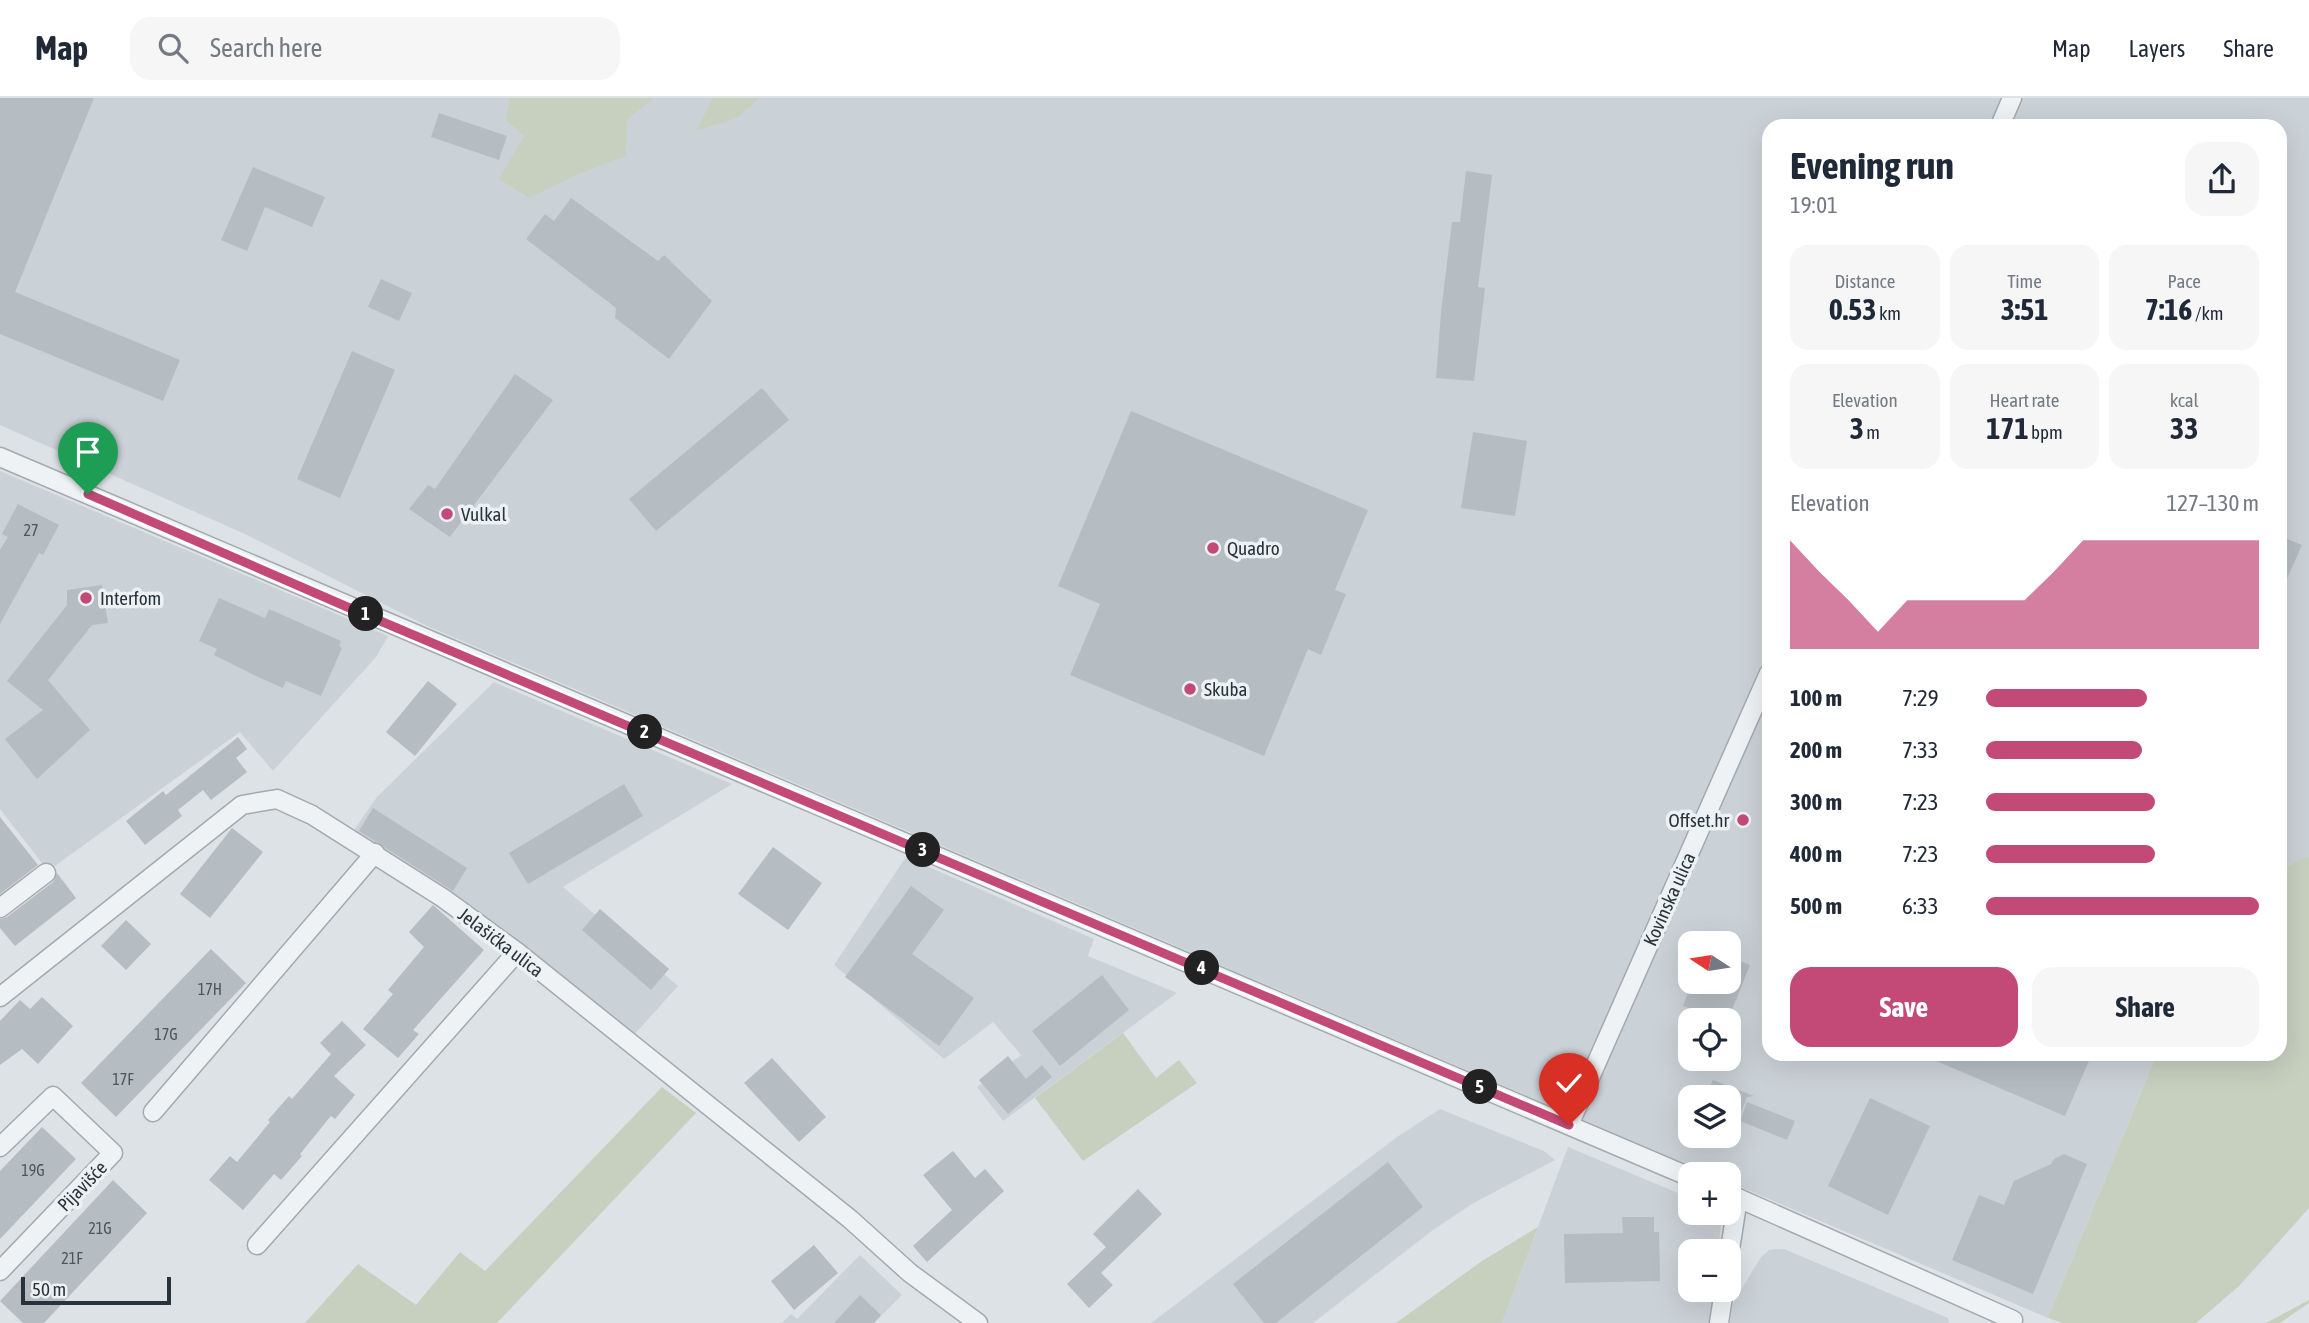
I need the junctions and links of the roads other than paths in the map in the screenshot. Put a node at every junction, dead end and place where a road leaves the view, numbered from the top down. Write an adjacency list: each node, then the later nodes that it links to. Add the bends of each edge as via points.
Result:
1 (2012, 98): 2 (street)
2 (2003, 119)
3 (0, 457): 11 (street)
4 (1762, 689): 11 (street, Kovinska ulica)
5 (374, 853): 8 (street, Jelašićka ulica); 9 (street, Jelašićka ulica, via 277,799 242,805); 10 (street)
6 (46, 873): 7 (street)
7 (0, 908)
8 (517, 952): 15 (street); 19 (street, Jelašićka ulica, via 850,1219 910,1273)
9 (0, 997)
10 (153, 1112)
11 (1569, 1125): 13 (street)
12 (0, 1147): 16 (street, Pijavišće, via 53,1096 113,1153)
13 (1678, 1172)
14 (1741, 1200): 18 (street)
15 (257, 1245)
16 (0, 1271)
17 (1722, 1302): 20 (street)
18 (2013, 1320)
19 (978, 1323)
20 (1718, 1323)

